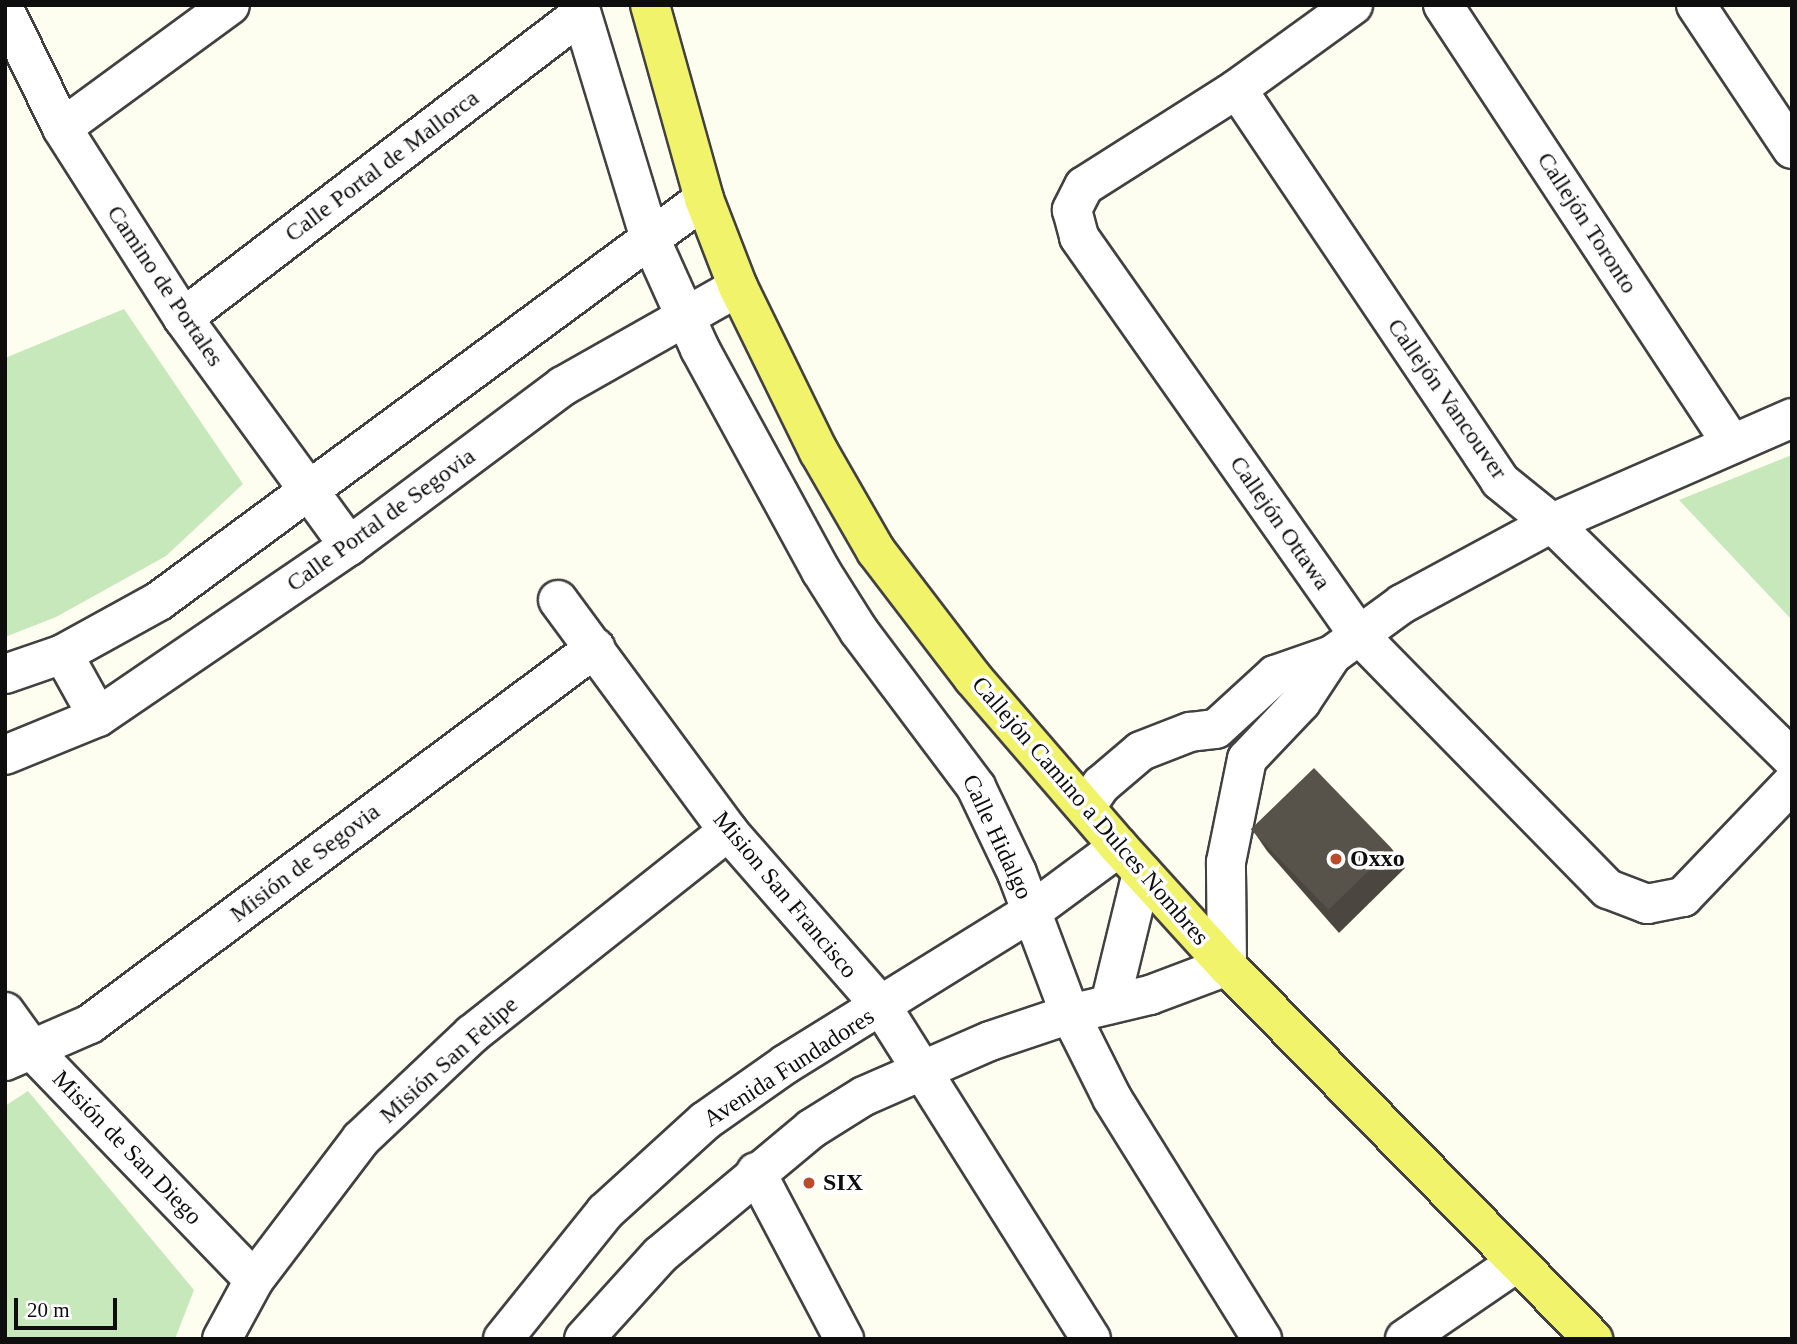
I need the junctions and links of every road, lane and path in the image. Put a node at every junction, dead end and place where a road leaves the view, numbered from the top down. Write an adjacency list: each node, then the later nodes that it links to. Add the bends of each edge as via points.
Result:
1 (230, 5): 9 (street)
2 (650, 5): 11 (main road, Callejón Camino a Dulces Nombres)
3 (1353, 5): 8 (street, Callejón Ottawa)
4 (1443, 5): 17 (street, Callejón Toronto)
5 (1696, 5): 10 (street)
6 (580, 9): 12 (street, Calle Hidalgo); 15 (street, Calle Portal de Mallorca)
7 (5, 11): 9 (street, Camino de Portales)
8 (1237, 89): 19 (street, Callejón Vancouver, via 1500,481); 22 (street, Callejón Ottawa, via 1084,186 1076,197 1073,224)
9 (62, 128): 15 (street, Camino de Portales)
10 (1792, 149)
11 (704, 199): 12 (street); 13 (main road, Callejón Camino a Dulces Nombres)
12 (649, 236): 14 (street, Calle Hidalgo); 18 (street)
13 (738, 287): 14 (street, Calle Portal de Segovia); 32 (main road, Callejón Camino a Dulces Nombres, via 819,452 876,551 972,678)
14 (683, 315): 20 (street, Calle Portal de Segovia, via 563,386); 35 (street, Calle Hidalgo, via 821,571 859,631 976,787)
15 (183, 318): 18 (street, Camino de Portales)
16 (1792, 418): 17 (street)
17 (1731, 441): 19 (street)
18 (309, 491): 20 (street, Camino de Portales); 24 (street, via 159,601)
19 (1552, 523): 22 (street, via 1402,604); 30 (street, Callejón Vancouver)
20 (349, 546): 26 (street, Calle Portal de Segovia)
21 (558, 600): 23 (street, Mision San Francisco)
22 (1345, 645): 27 (street, via 1275,676); 29 (street, via 1301,702); 31 (street, Callejón Ottawa, via 1608,889 1626,899 1665,904 1683,897)
23 (595, 648): 33 (street, Mision San Francisco); 41 (street, Misión de Segovia, via 90,1024)
24 (63, 654): 25 (street); 26 (street)
25 (5, 674)
26 (97, 717): 28 (street, Calle Portal de Segovia)
27 (1216, 729): 29 (street); 32 (street, via 1178,736 1141,751 1111,776)
28 (11, 756)
29 (1247, 759): 36 (street, via 1226,862)
30 (1792, 759)
31 (1792, 783)
32 (1086, 807): 34 (main road, Callejón Camino a Dulces Nombres)
33 (728, 831): 38 (street, Mision San Francisco); 45 (street, Misión San Felipe, via 472,1034 361,1139)
34 (1130, 860): 35 (street, Avenida Fundadores); 36 (main road, Callejón Camino a Dulces Nombres); 37 (street)
35 (1031, 912): 38 (street, Avenida Fundadores); 40 (street, Calle Hidalgo)
36 (1227, 966): 37 (street, via 1163,991); 44 (main road, Callejón Camino a Dulces Nombres)
37 (1110, 1004): 40 (street)
38 (882, 1007): 42 (street, Mision San Francisco); 48 (street, Avenida Fundadores, via 786,1064 705,1121 605,1212)
39 (5, 1012): 41 (street, Misión de San Diego)
40 (1070, 1014): 42 (street); 51 (street, Calle Hidalgo, via 1112,1098)
41 (19, 1056): 45 (street, Misión de San Diego)
42 (923, 1067): 43 (street, via 811,1129); 50 (street, Mision San Francisco)
43 (756, 1172): 46 (street, via 660,1255); 49 (street)
44 (1516, 1263): 52 (street); 53 (main road, Callejón Camino a Dulces Nombres)
45 (254, 1280): 47 (street, Misión San Felipe)
46 (590, 1336)
47 (222, 1339)
48 (503, 1339)
49 (844, 1339)
50 (1091, 1339)
51 (1262, 1339)
52 (1405, 1339)
53 (1593, 1339)

